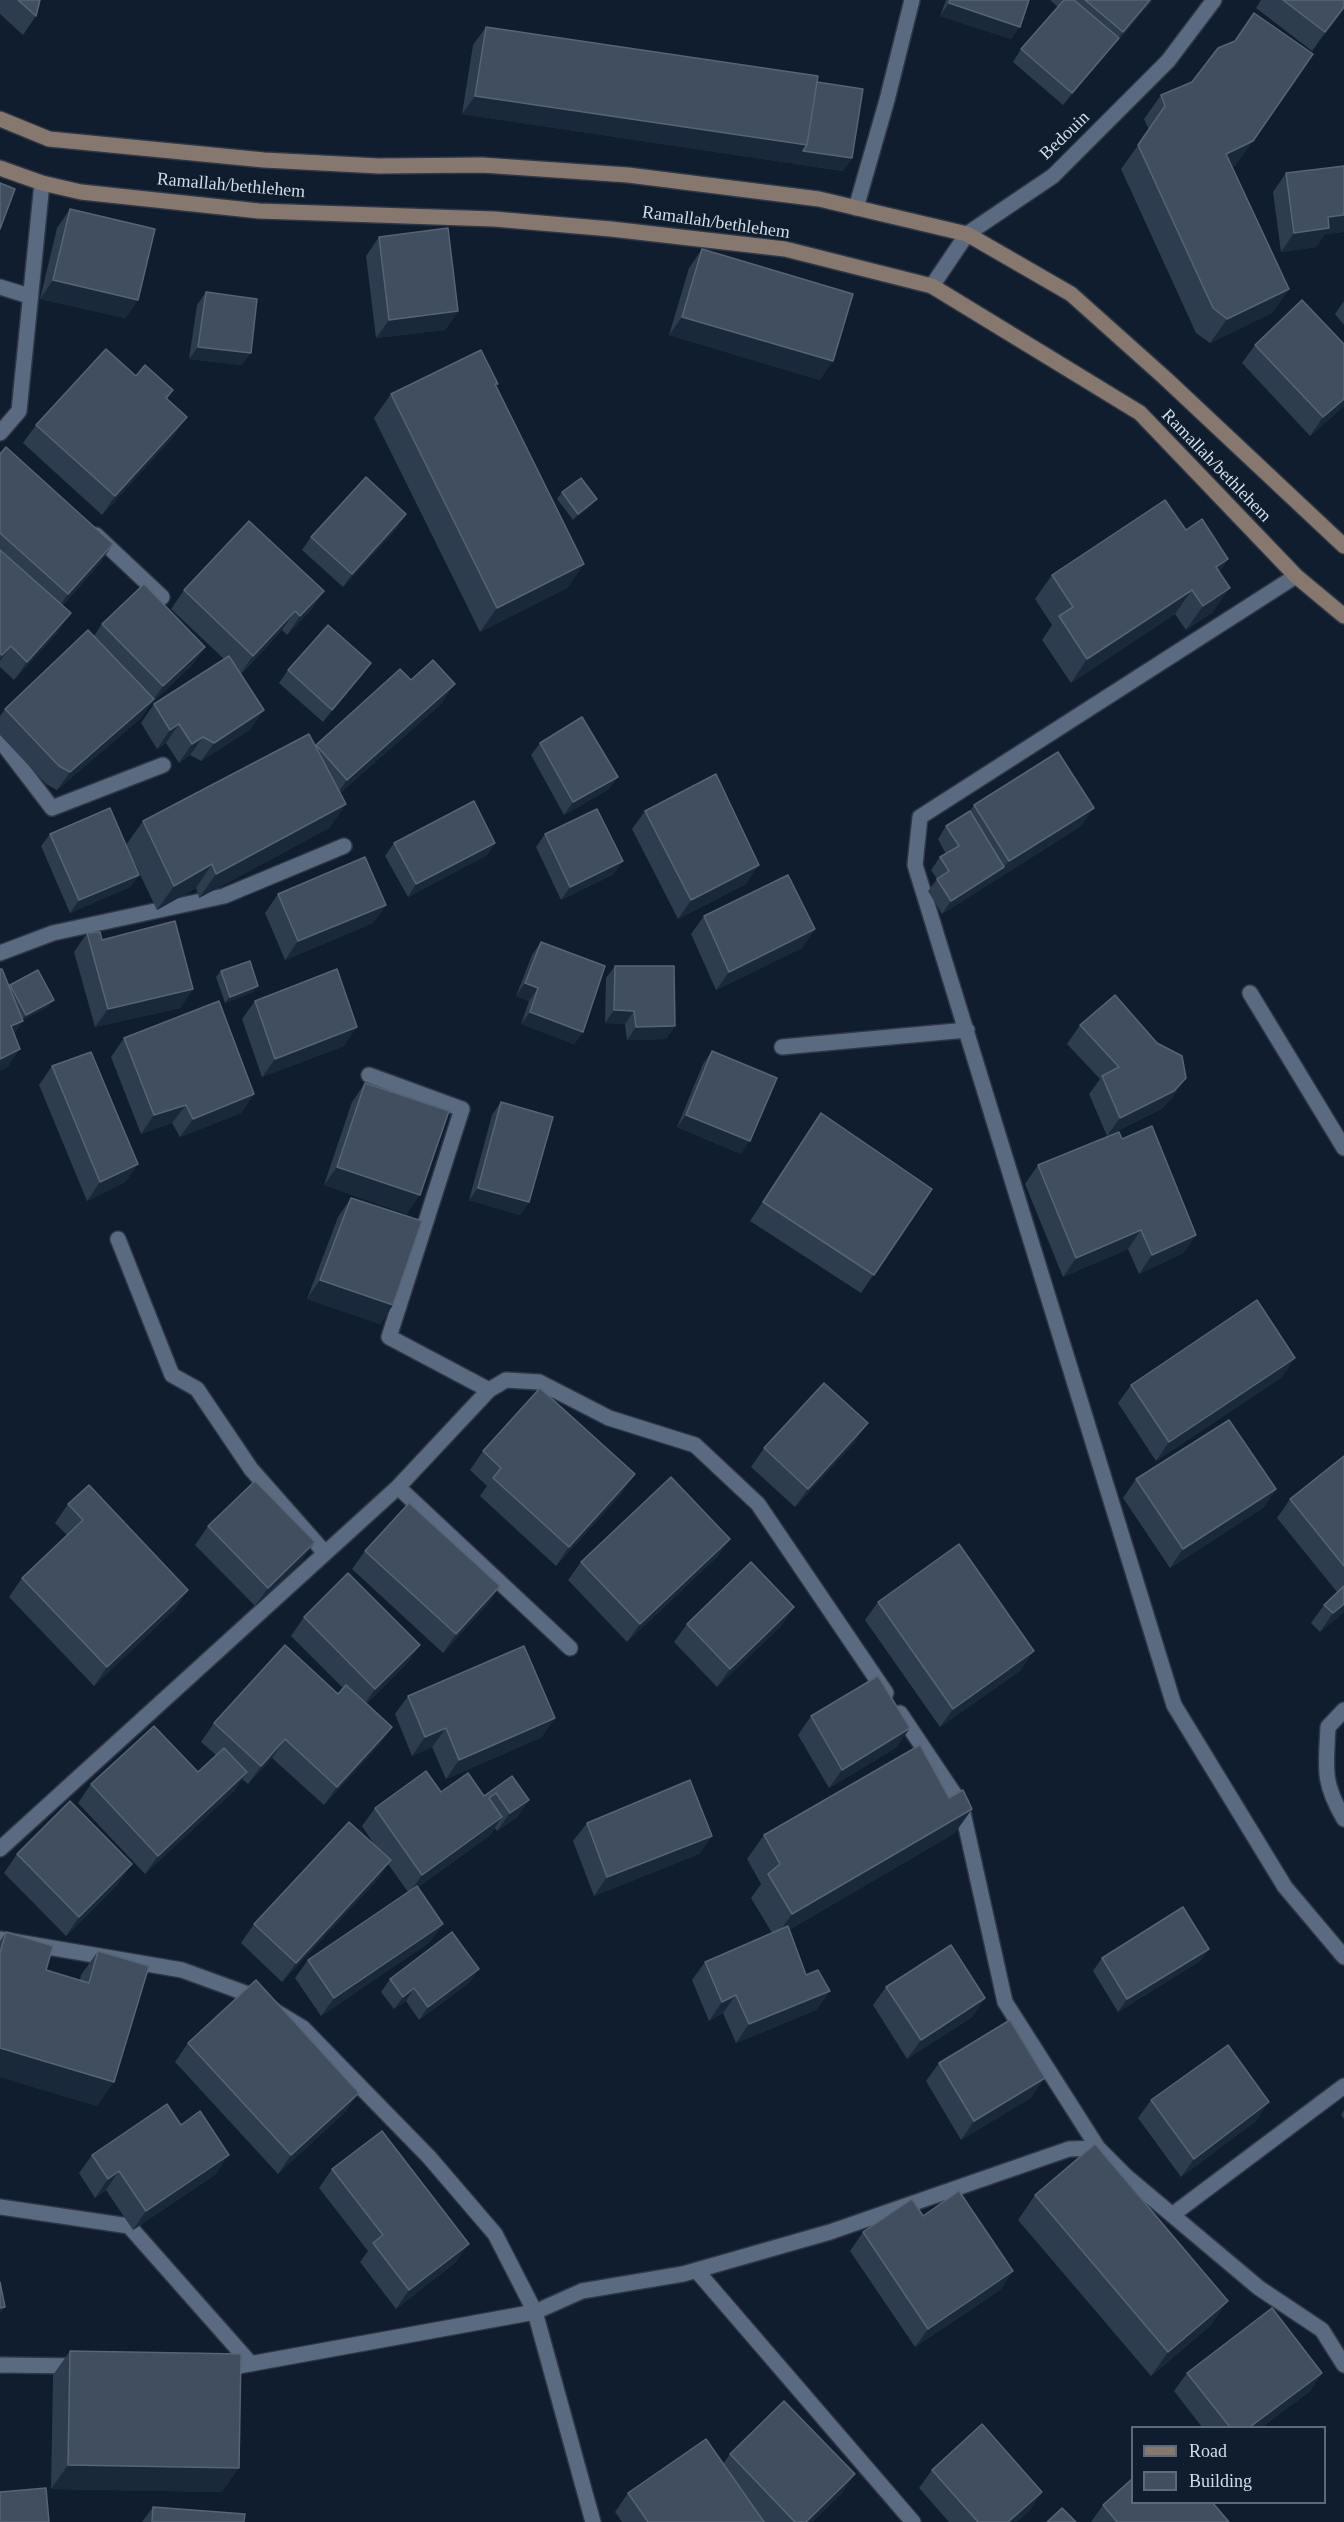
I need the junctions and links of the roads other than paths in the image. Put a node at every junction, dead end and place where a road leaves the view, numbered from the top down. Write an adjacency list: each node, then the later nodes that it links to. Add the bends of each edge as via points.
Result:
1 (912, 0): 6 (street)
2 (1214, 0): 7 (street, Bedouin, via 1168,61 1053,176)
3 (0, 119): 6 (main road, Ramallah/bethlehem, via 49,138 92,144 264,160 379,166 482,165 628,174 819,199)
4 (0, 168): 5 (main road, Ramallah/bethlehem)
5 (42, 183): 8 (main road, Ramallah/bethlehem, via 81,192 259,212 494,219 785,249); 10 (street)
6 (856, 208): 7 (main road, Ramallah/bethlehem)
7 (967, 234): 8 (street, Bedouin); 13 (main road, Ramallah/bethlehem, via 1071,294)
8 (932, 286): 14 (main road, Ramallah/bethlehem, via 1140,413)
9 (0, 287): 10 (street)
10 (29, 296): 11 (street, via 19,411)
11 (0, 433)
12 (85, 525): 15 (street)
13 (1344, 546)
14 (1296, 576): 16 (main road, Ramallah/bethlehem); 22 (street, via 920,817 915,864)
15 (162, 597)
16 (1344, 616)
17 (0, 740): 18 (street, via 52,808)
18 (163, 765)
19 (344, 846): 20 (street, via 224,896 53,933)
20 (0, 953)
21 (1250, 993): 25 (street)
22 (967, 1030): 23 (street); 35 (street, via 1174,1705 1285,1887)
23 (782, 1047)
24 (369, 1075): 27 (street, via 462,1108 389,1337)
25 (1344, 1148)
26 (118, 1239): 29 (street, via 172,1375 196,1389 251,1469)
27 (489, 1390): 28 (street); 37 (street, via 506,1380 539,1382 609,1418 695,1445 758,1504 961,1804 1005,2002)
28 (398, 1487): 29 (street); 30 (street)
29 (325, 1552): 33 (street)
30 (570, 1648)
31 (1344, 1710): 32 (street, via 1328,1727 1325,1777)
32 (1344, 1819)
33 (0, 1849)
34 (0, 1939): 41 (street, via 182,1970 245,1993 303,2028 429,2157 495,2234)
35 (1344, 1957)
36 (1344, 2086): 39 (street)
37 (1098, 2148): 39 (street); 40 (street, via 1069,2149 830,2232)
38 (0, 2207): 42 (street, via 129,2226)
39 (1172, 2216): 44 (street, via 1259,2288 1322,2330)
40 (696, 2270): 41 (street, via 582,2291); 48 (street)
41 (535, 2312): 42 (street); 47 (street)
42 (252, 2364): 46 (street)
43 (0, 2365): 45 (street)
44 (1344, 2365)
45 (91, 2366)
46 (205, 2369)
47 (593, 2522)
48 (913, 2522)

